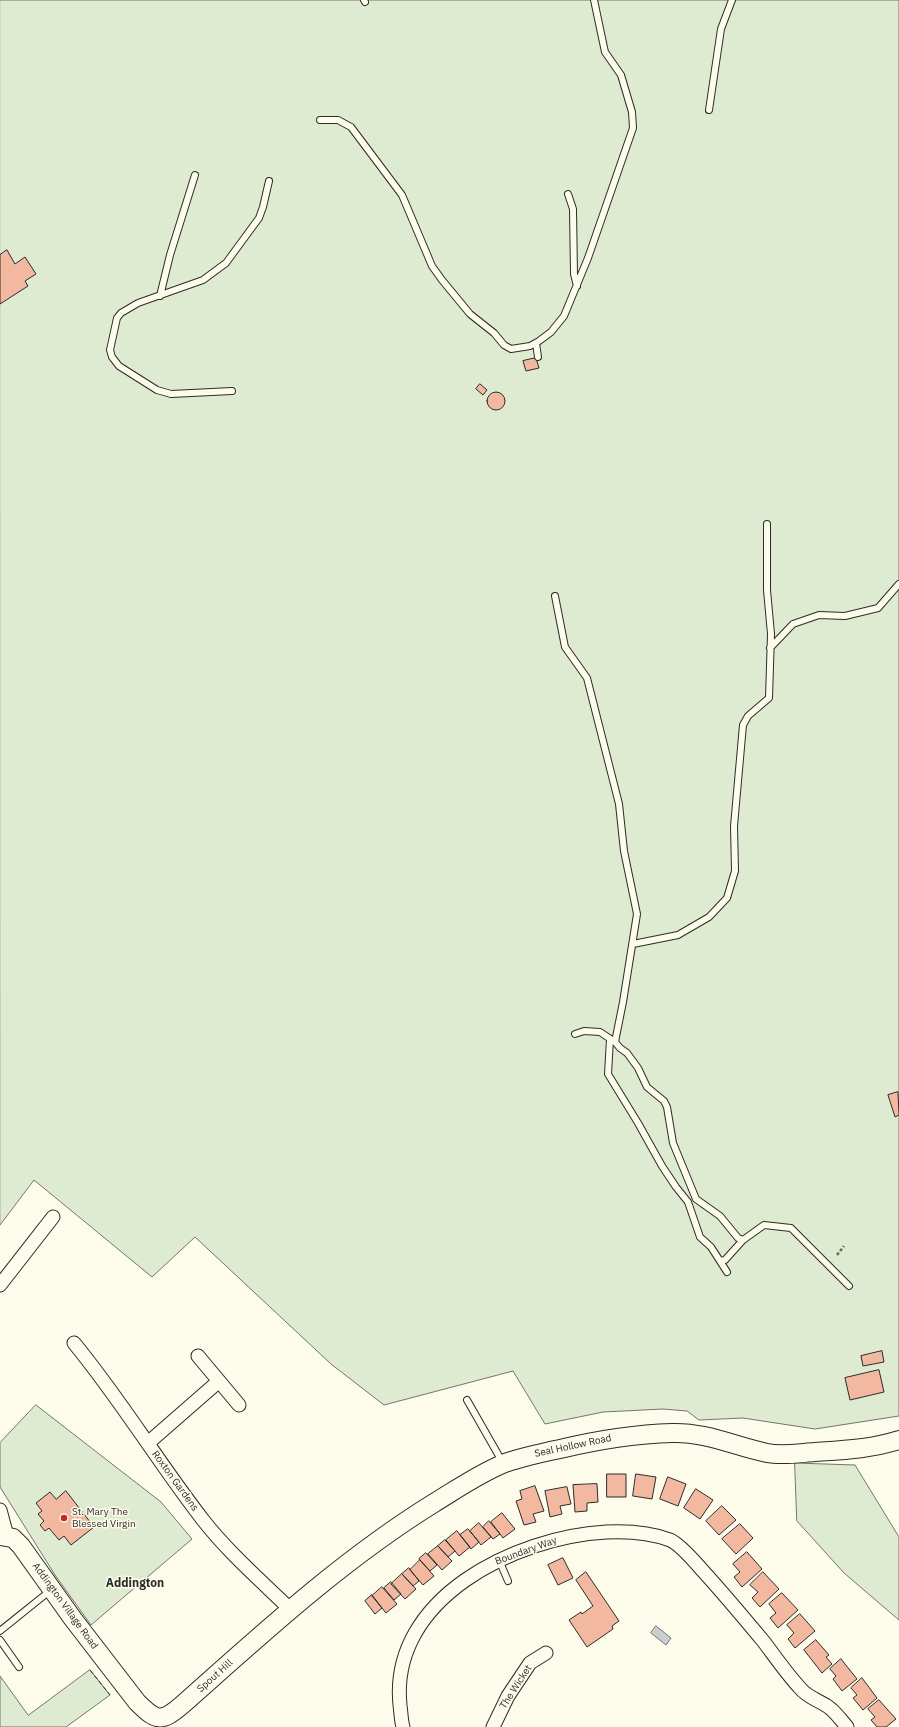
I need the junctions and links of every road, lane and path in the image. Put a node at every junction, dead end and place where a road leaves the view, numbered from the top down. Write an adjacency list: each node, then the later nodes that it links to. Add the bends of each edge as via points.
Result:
1 (594, 0): 8 (lane, via 605,52 621,75 632,112 633,128)
2 (732, 0): 3 (lane, via 722,29)
3 (709, 110)
4 (320, 120): 10 (lane, via 338,120 351,127 377,160 402,195 432,266 470,314 511,349)
5 (195, 175): 9 (lane)
6 (269, 180): 9 (lane, via 259,218 226,263 203,280)
7 (568, 194): 8 (lane, via 573,209 574,274)
8 (577, 286): 10 (lane, via 557,326)
9 (160, 296): 12 (lane, via 138,303 117,318 110,350 112,357 119,366 157,390 171,394)
10 (536, 343): 11 (lane)
11 (538, 357)
12 (232, 391)
13 (767, 524): 16 (lane)
14 (899, 584): 16 (lane, via 878,608 845,616 819,615 792,624)
15 (555, 596): 17 (lane, via 565,646 587,678 619,804 624,851 637,914)
16 (770, 648): 17 (lane, via 769,698 748,716 743,726 734,826 735,871 727,898 709,917 678,935)
17 (633, 944): 19 (lane)
18 (574, 1034): 19 (lane, via 584,1031 600,1032)
19 (612, 1041): 21 (lane, via 627,1053 647,1087 664,1100 673,1143 696,1198 720,1216 738,1238); 24 (lane, via 608,1074 662,1166 688,1202 700,1237 711,1247)
20 (53, 1217): 26 (street)
21 (743, 1240): 24 (lane); 27 (lane, via 764,1225 792,1228)
22 (844, 1246): 23 (path)
23 (837, 1254)
24 (720, 1261): 25 (lane)
25 (728, 1272)
26 (0, 1285)
27 (849, 1286)
28 (74, 1343): 34 (street, Roxton Gardens)
29 (198, 1356): 30 (street)
30 (219, 1381): 32 (street); 34 (street)
31 (467, 1400): 35 (lane)
32 (239, 1405)
33 (899, 1440): 35 (main road, Seal Hollow Road, via 873,1448 769,1453 704,1435 673,1433 612,1437 527,1456)
34 (148, 1443): 41 (street, Roxton Gardens, via 204,1521 238,1560)
35 (504, 1464): 41 (main road, Seal Hollow Road, via 465,1484 404,1522)
36 (0, 1510): 37 (street, Addington Village Road)
37 (3, 1536): 40 (main road, Addington Village Road, via 13,1538 21,1546)
38 (499, 1560): 39 (lane); 48 (street, Boundary Way, via 480,1570 431,1610 407,1647 398,1687); 50 (street, Boundary Way, via 543,1543 587,1533 642,1533 671,1540 722,1592 801,1690 828,1707)
39 (508, 1581)
40 (52, 1589): 42 (lane); 46 (main road, Addington Village Road)
41 (290, 1609): 47 (main road, Spout Hill)
42 (0, 1631)
43 (0, 1640): 45 (lane)
44 (546, 1653): 49 (street, The Wicket, via 530,1663 508,1696)
45 (19, 1667)
46 (137, 1702): 47 (main road, Spout Hill)
47 (161, 1723)
48 (404, 1727)
49 (493, 1727)
50 (847, 1727)

